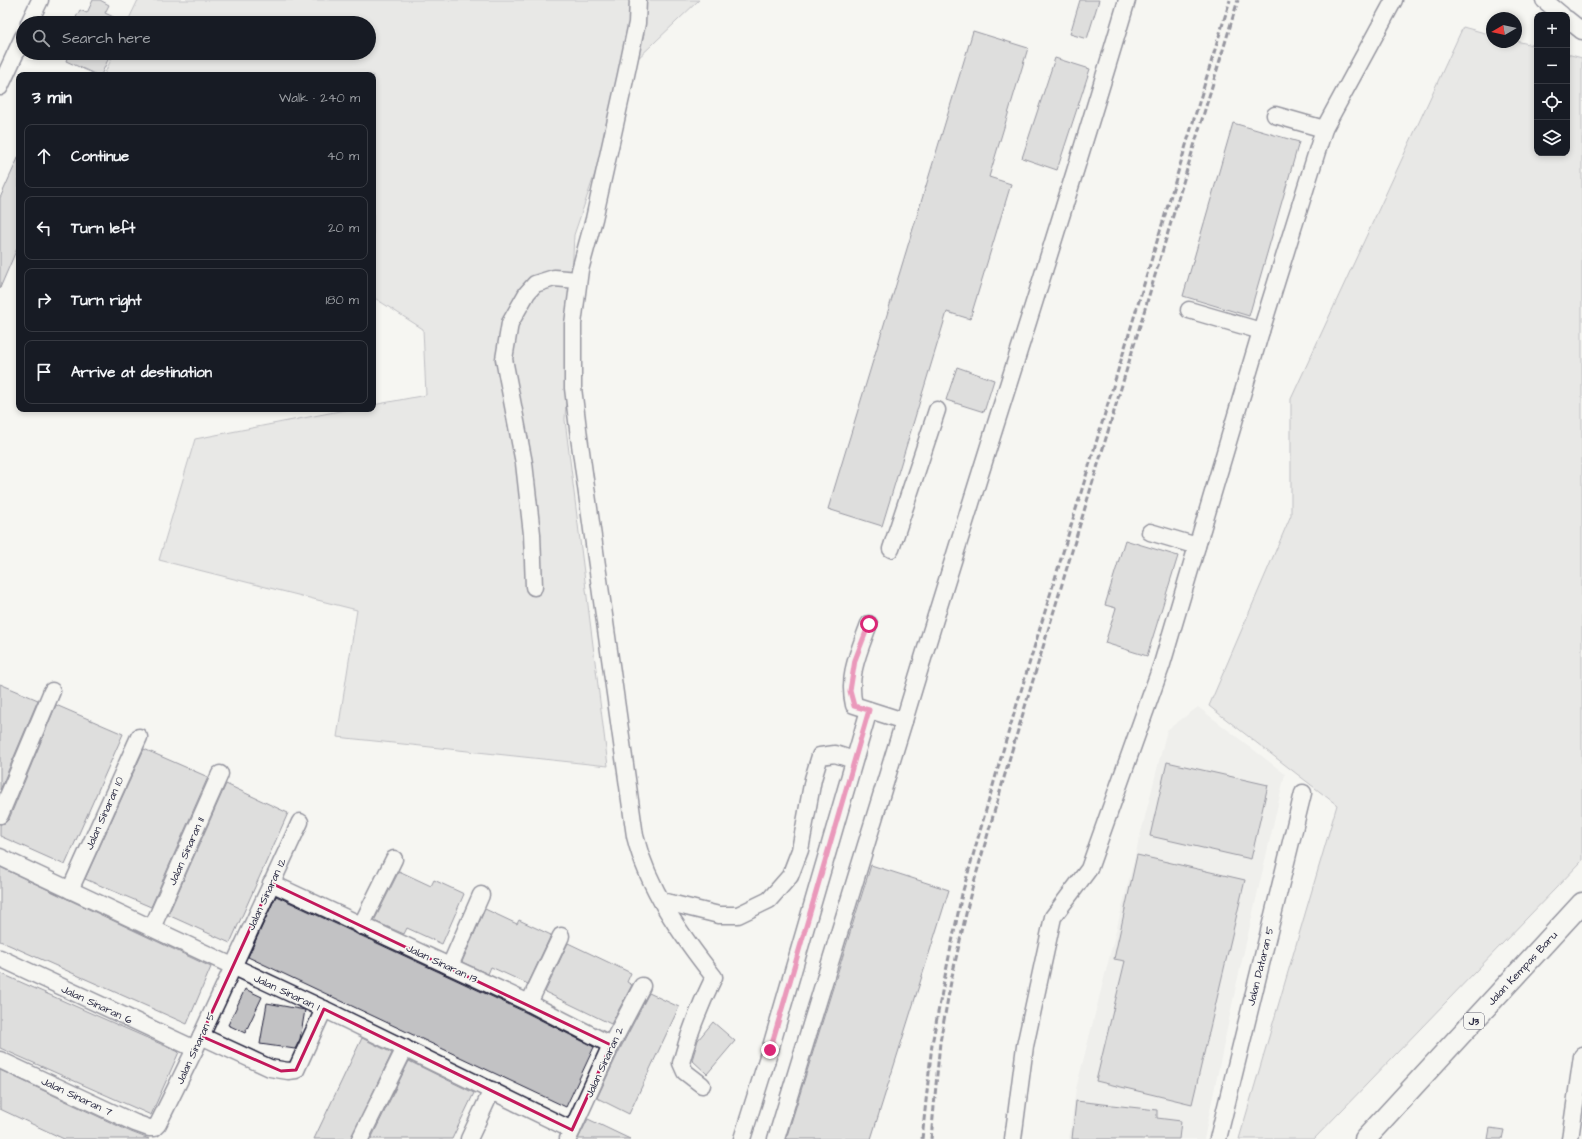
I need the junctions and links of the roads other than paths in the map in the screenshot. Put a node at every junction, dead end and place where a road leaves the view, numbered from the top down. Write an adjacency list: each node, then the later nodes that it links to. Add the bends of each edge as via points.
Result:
1 (40, 0): 7 (street)
2 (638, 0): 14 (street, via 637,23 626,75)
3 (1127, 0): 25 (street)
4 (1544, 0): 6 (street)
5 (1394, 1): 13 (street)
6 (1558, 12)
7 (33, 16)
8 (1570, 21): 9 (street)
9 (1582, 31)
10 (16, 52): 11 (street)
11 (0, 87)
12 (1275, 115): 13 (street)
13 (1324, 129): 16 (street)
14 (578, 280): 21 (street, via 554,278 535,284 510,323 504,359 524,463 532,534); 37 (street, via 573,324 574,388 601,602 635,836 643,865)
15 (1189, 310): 16 (street)
16 (1262, 330): 19 (street)
17 (937, 410): 20 (street)
18 (1150, 532): 19 (street)
19 (1198, 546): 61 (street, via 1162,664 1089,869 1053,917 1025,1046)
20 (891, 549)
21 (534, 587)
22 (869, 624): 24 (street, via 855,660 850,691 854,706)
23 (52, 691): 30 (street)
24 (869, 710): 25 (street); 27 (street)
25 (904, 721): 60 (street)
26 (139, 737): 35 (street, Jalan Sinaran 10)
27 (854, 760): 37 (street, via 835,754 820,756 813,779 800,850 790,876 769,900 738,916 719,915); 59 (street)
28 (220, 774): 40 (street, Jalan Sinaran 11)
29 (1303, 794): 62 (street, Jalan Dataran 5)
30 (0, 815)
31 (300, 822): 34 (street, Jalan Sinaran 12)
32 (0, 857): 35 (street, Jalan Sinaran 1)
33 (394, 859): 39 (street)
34 (271, 883): 39 (street, Jalan Sinaran 13); 44 (street, Jalan Sinaran 12)
35 (70, 890): 40 (street, Jalan Sinaran 1)
36 (481, 895): 43 (street)
37 (662, 901): 53 (street, via 714,978 686,1043 681,1063 686,1072)
38 (1582, 903): 63 (main road, Jalan Kempas Baru / J3)
39 (361, 926): 43 (street, Jalan Sinaran 13)
40 (152, 928): 44 (street, Jalan Sinaran 1)
41 (560, 936): 46 (street)
42 (0, 958): 48 (street, Jalan Sinaran 6)
43 (450, 966): 46 (street, Jalan Sinaran 13)
44 (232, 967): 47 (street, Jalan Sinaran 1); 48 (street, Jalan Sinaran 5)
45 (642, 986): 49 (street, Jalan Sinaran 2)
46 (529, 1004): 49 (street, Jalan Sinaran 13)
47 (324, 1009): 48 (street, Jalan Sinaran 6, via 296,1070 281,1071 270,1068); 50 (street, Jalan Sinaran 1)
48 (198, 1043): 55 (street, Jalan Sinaran 5)
49 (611, 1045): 56 (street, Jalan Sinaran 2)
50 (405, 1048): 54 (street, Jalan Sinaran 1); 57 (street)
51 (1582, 1056): 64 (street)
52 (0, 1060): 55 (street, Jalan Sinaran 7, via 135,1123)
53 (702, 1085)
54 (492, 1090): 56 (street, Jalan Sinaran 1); 58 (street)
55 (154, 1128)
56 (570, 1134)
57 (360, 1139)
58 (469, 1139)
59 (742, 1139)
60 (776, 1139)
61 (1013, 1139)
62 (1218, 1139)
63 (1365, 1139)
64 (1570, 1139)

